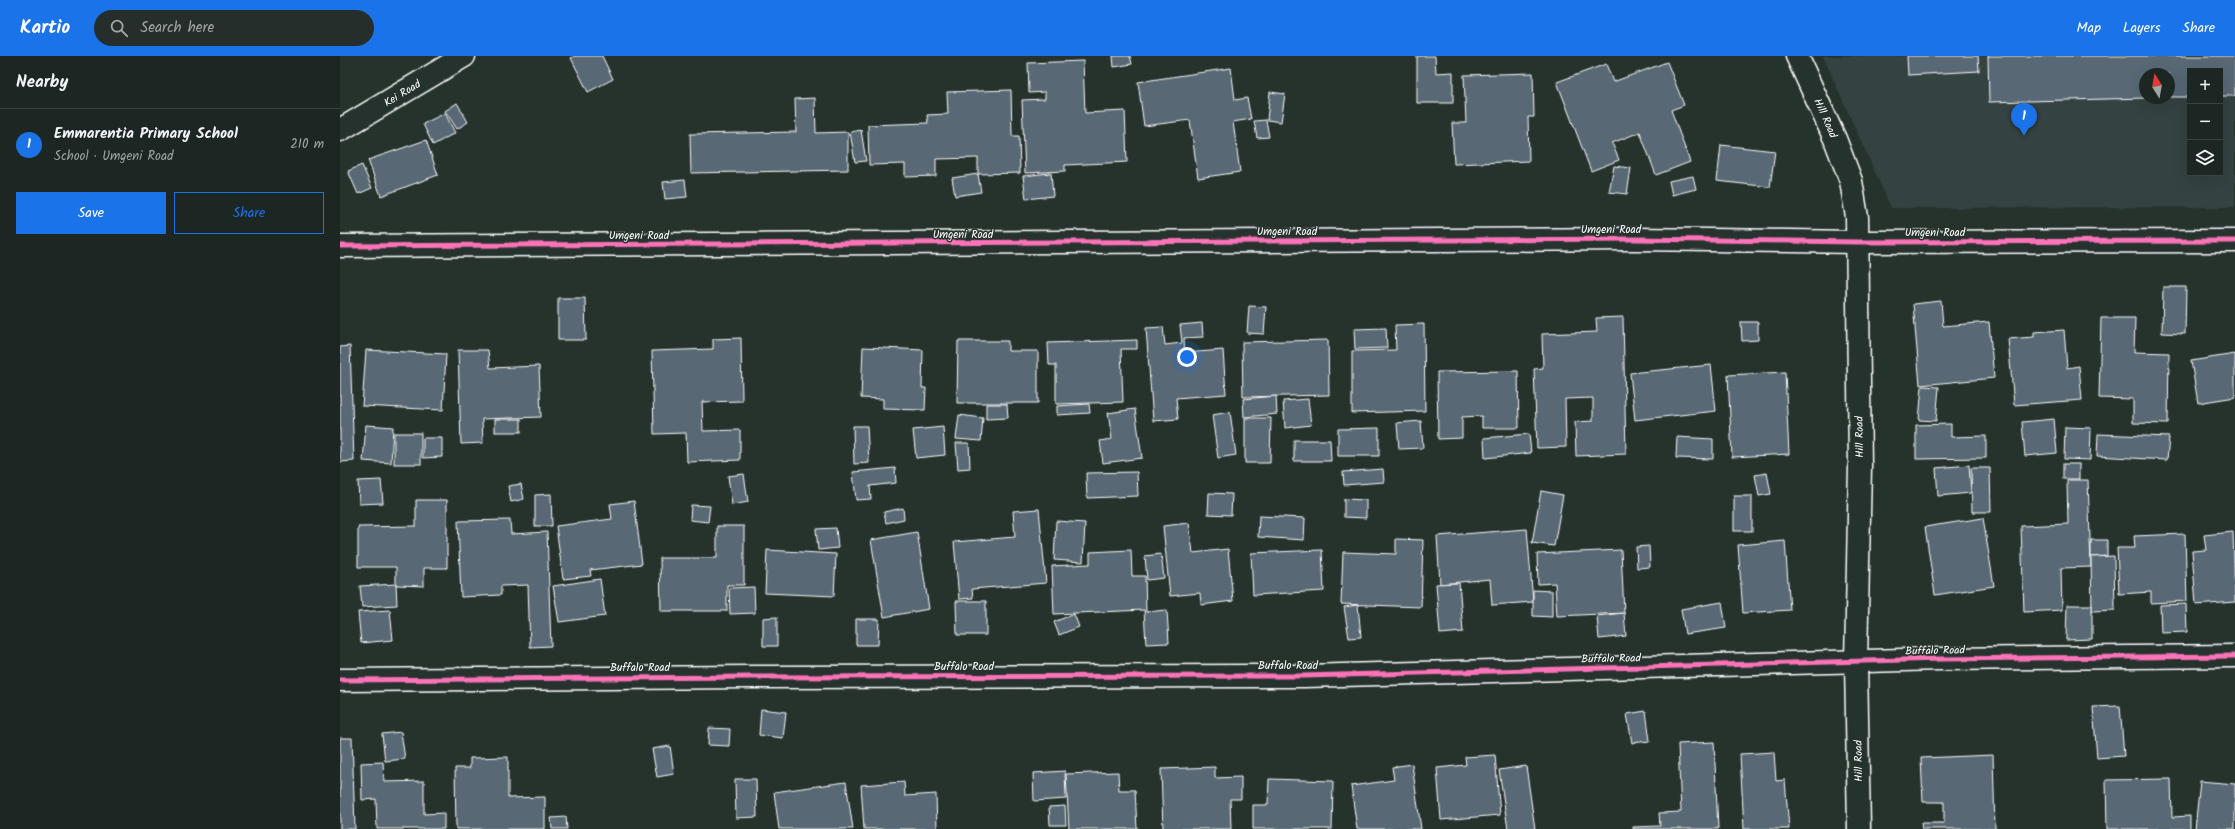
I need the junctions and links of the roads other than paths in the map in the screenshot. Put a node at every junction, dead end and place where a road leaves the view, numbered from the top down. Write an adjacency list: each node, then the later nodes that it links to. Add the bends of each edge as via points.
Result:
1 (464, 56): 3 (street, Kei Road)
2 (1797, 56): 5 (street, Hill Road, via 1852,181 1857,217)
3 (340, 130)
4 (2235, 241): 5 (street, Umgeni Road)
5 (1857, 242): 6 (street, Umgeni Road, via 1635,239); 8 (street, Hill Road, via 1860,466)
6 (340, 246)
7 (2235, 656): 8 (street, Buffalo Road)
8 (1856, 662): 9 (street, Buffalo Road, via 1304,676 751,676); 10 (street, Hill Road)
9 (340, 680)
10 (1859, 829)

